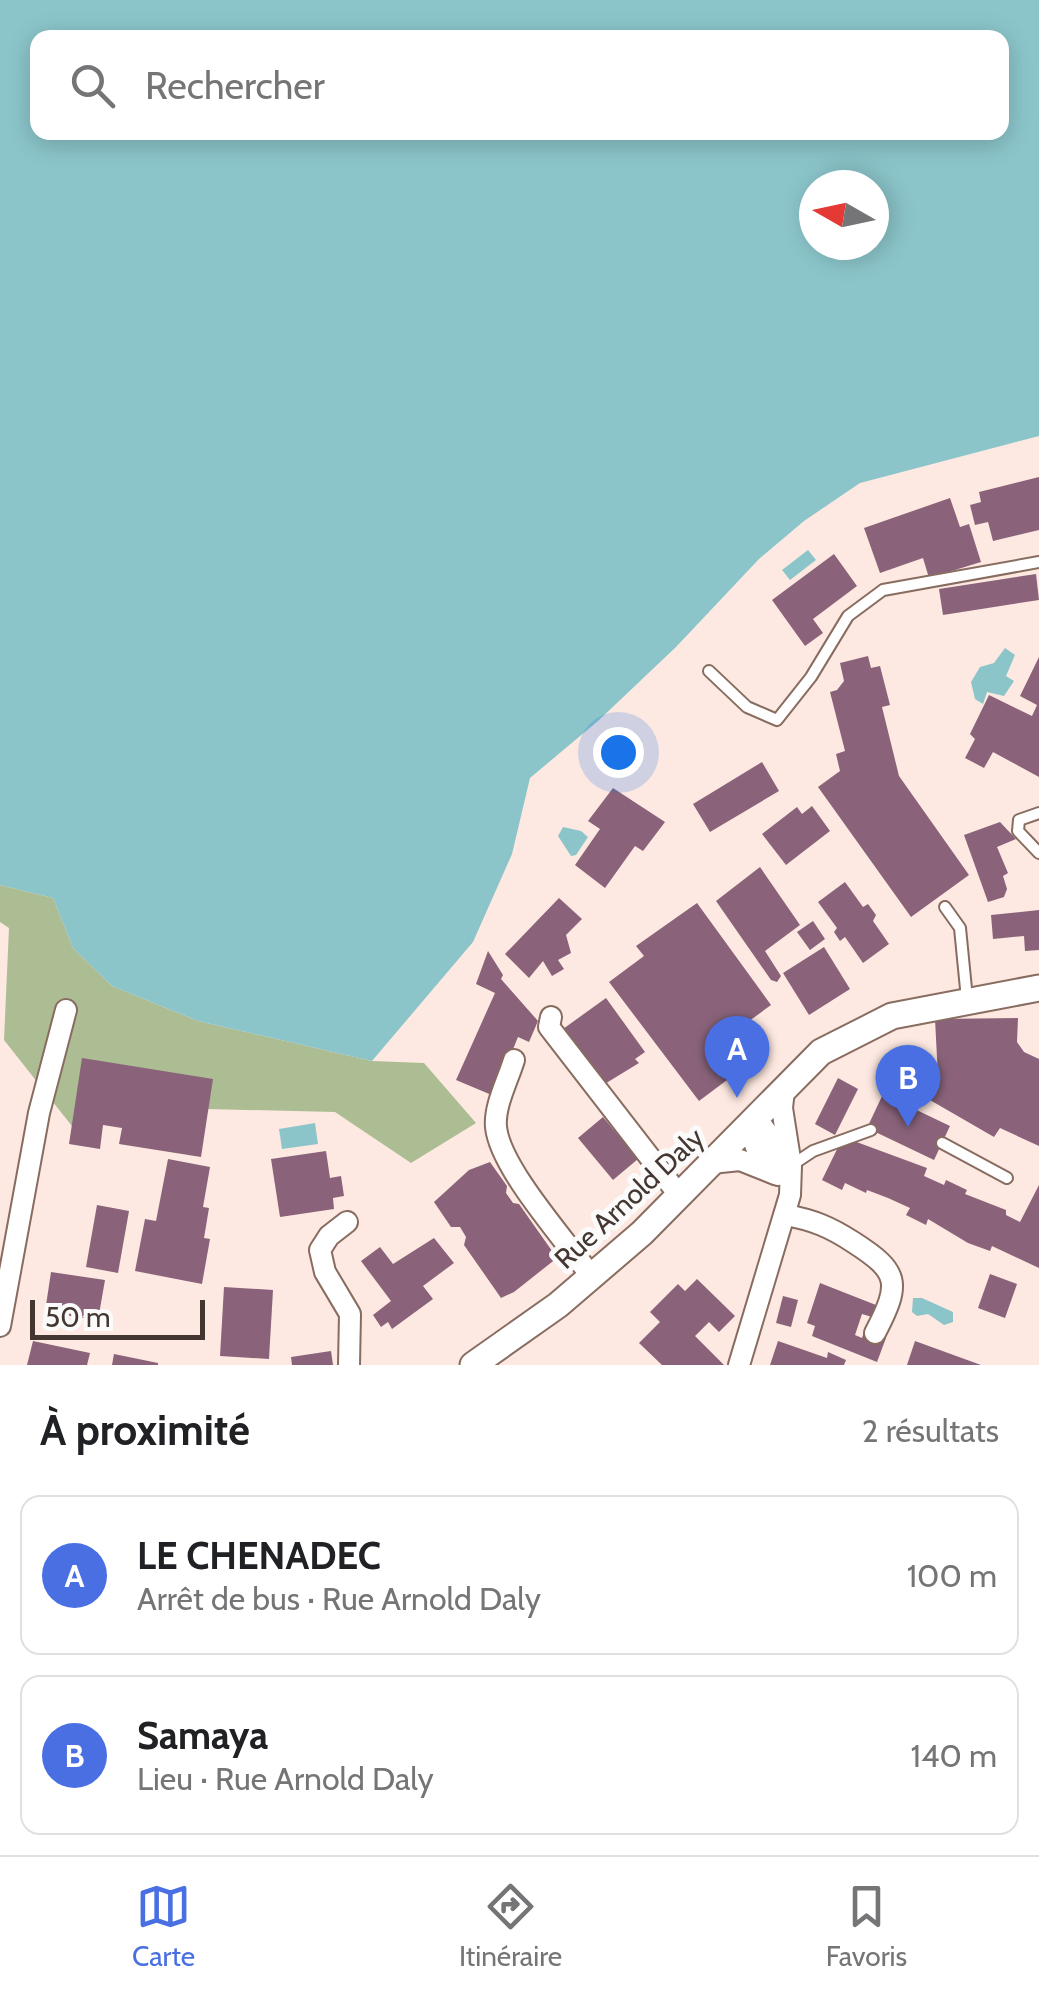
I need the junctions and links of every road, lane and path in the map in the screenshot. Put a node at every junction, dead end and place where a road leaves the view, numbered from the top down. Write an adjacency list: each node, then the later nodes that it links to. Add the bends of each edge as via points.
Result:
1 (1039, 562): 2 (lane, via 883,590 848,616 777,720 747,707)
2 (709, 671)
3 (1039, 813): 4 (lane, via 1019,820 1018,832)
4 (1039, 853)
5 (945, 906): 7 (lane, via 960,928)
6 (1039, 988): 7 (street, Rue Arnold Daly)
7 (967, 1000): 11 (street, Rue Arnold Daly, via 892,1016 822,1052)
8 (66, 1010): 22 (street, via 39,1113)
9 (551, 1017): 18 (street, via 549,1027)
10 (514, 1060): 21 (street, via 496,1126 508,1161)
11 (784, 1090): 12 (street, Rue Arnold Daly); 16 (street)
12 (748, 1125): 15 (street, Rue Arnold Daly); 16 (street, via 763,1126)
13 (872, 1130): 16 (lane, via 813,1151)
14 (942, 1143): 17 (lane)
15 (711, 1163): 16 (street, via 740,1160); 18 (street, Rue Arnold Daly)
16 (784, 1170): 19 (street)
17 (1008, 1178)
18 (679, 1196): 21 (street, Rue Arnold Daly)
19 (788, 1205): 23 (street, via 885,1262 890,1304); 26 (street)
20 (347, 1222): 24 (street, via 320,1250 350,1314)
21 (591, 1276): 25 (street, Rue Arnold Daly)
22 (0, 1326)
23 (875, 1333)
24 (349, 1365)
25 (473, 1365)
26 (739, 1365)

